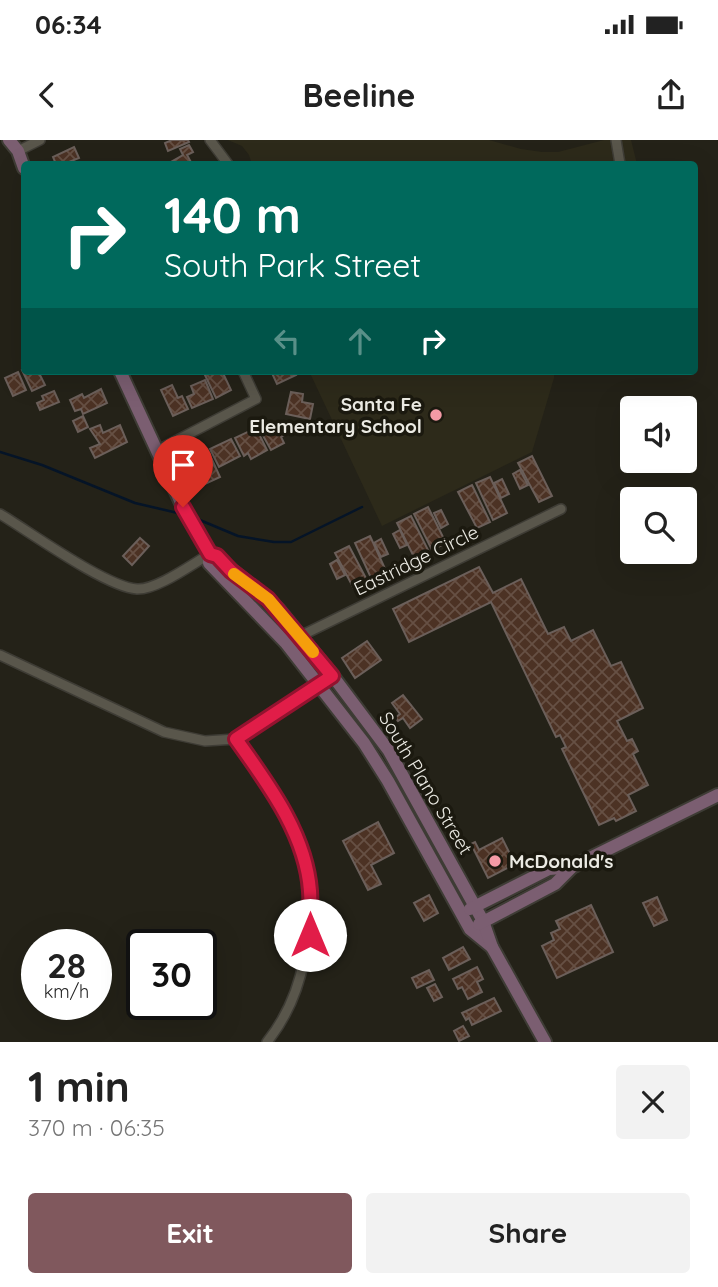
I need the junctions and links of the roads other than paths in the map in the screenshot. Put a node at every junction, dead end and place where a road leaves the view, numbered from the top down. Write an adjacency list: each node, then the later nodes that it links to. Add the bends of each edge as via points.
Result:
1 (9, 140): 5 (main road)
2 (40, 140): 5 (street)
3 (210, 140): 6 (street)
4 (616, 140): 7 (street)
5 (18, 145)
6 (226, 161)
7 (620, 161)
8 (122, 375): 10 (main road, South Plano Street)
9 (245, 375): 10 (street, via 256,398)
10 (158, 450): 13 (main road, South Plano Street)
11 (561, 509): 14 (street, Eastridge Circle)
12 (0, 514): 13 (street, via 96,573 138,589)
13 (210, 554): 14 (main road, South Plano Street, via 268,599); 15 (main road, South Plano Street, via 209,563 218,574)
14 (300, 637): 15 (street, Eastridge Circle); 17 (main road, South Plano Street)
15 (286, 643): 18 (main road, South Plano Street)
16 (0, 655): 20 (street, via 164,732 205,741)
17 (332, 676): 18 (street); 21 (main road, South Plano Street)
18 (320, 685): 19 (main road, South Plano Street); 20 (street)
19 (347, 720): 21 (main road, via 358,723 382,754); 25 (main road, South Plano Street, via 388,781)
20 (236, 739): 29 (street, via 289,823 304,858 310,890 310,935 299,986 281,1025)
21 (392, 756): 24 (main road, South Plano Street)
22 (718, 795): 23 (main road)
23 (572, 867): 24 (main road, via 550,869); 26 (main road, via 555,884)
24 (475, 906): 25 (main road); 26 (main road, South Plano Street)
25 (461, 914): 27 (main road, South Plano Street)
26 (483, 921): 27 (main road); 28 (main road, South Plano Street)
27 (470, 929): 28 (main road, South Plano Street)
28 (492, 947): 30 (main road)
29 (267, 1042)
30 (545, 1042)

